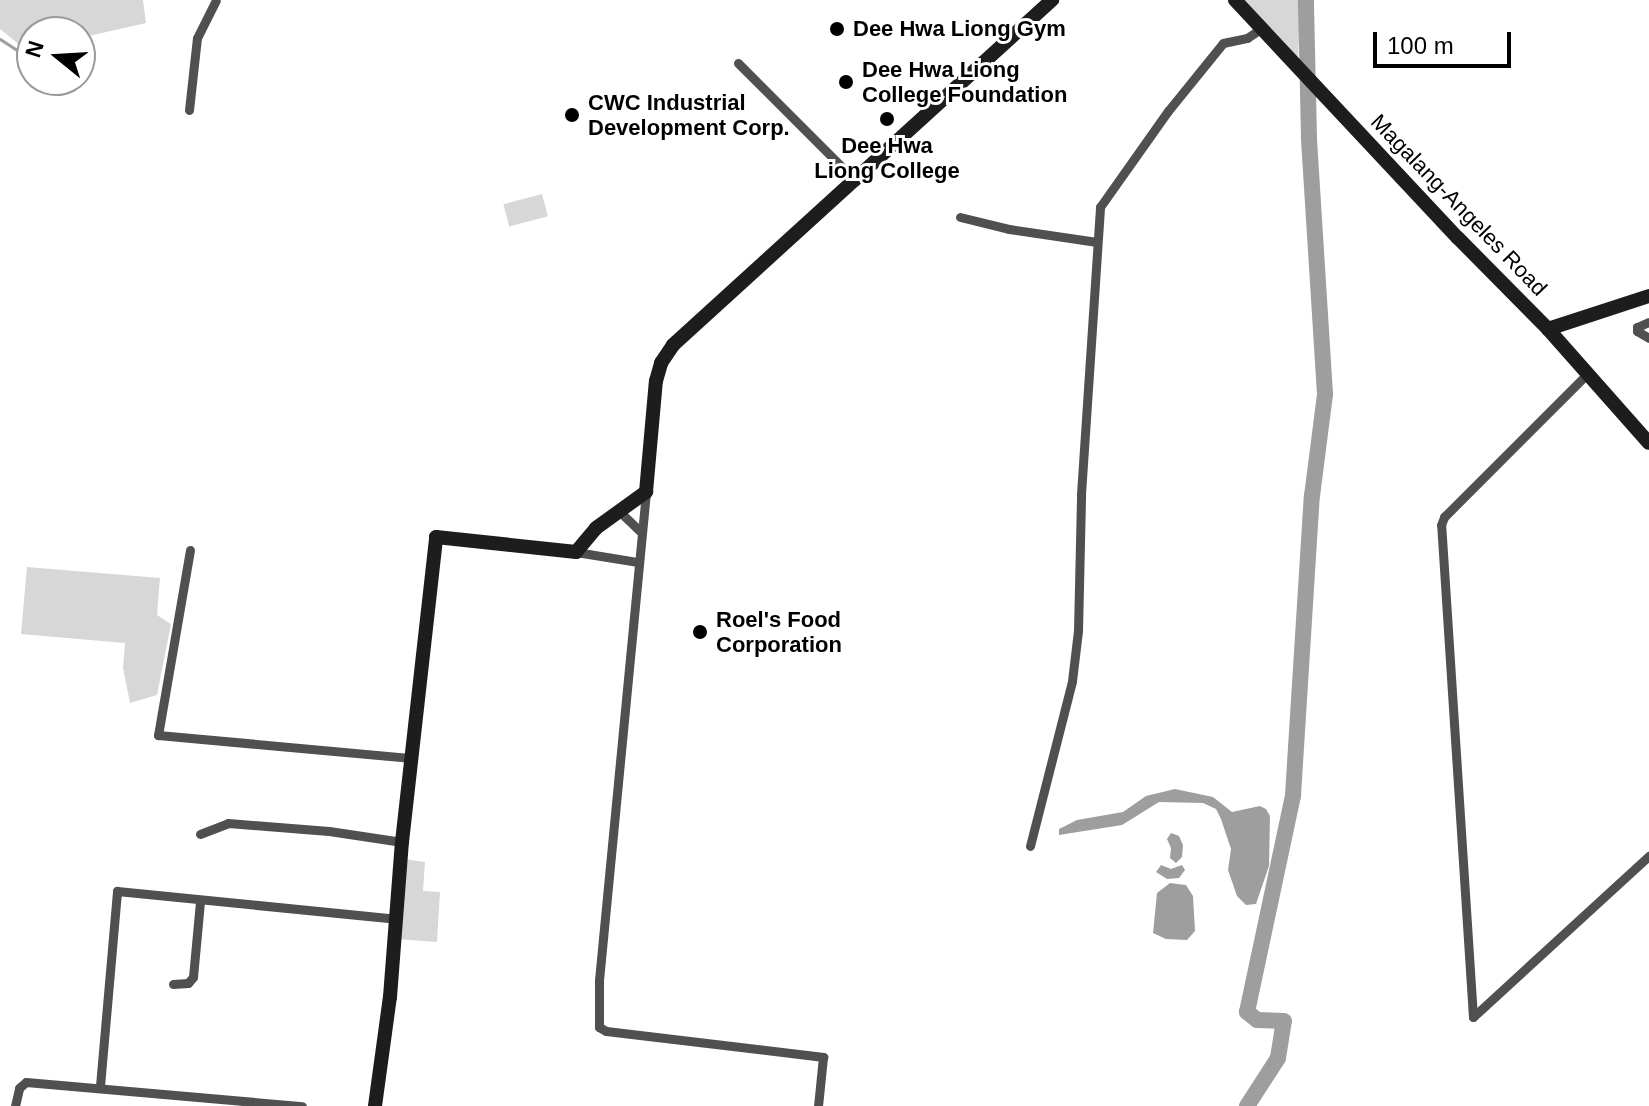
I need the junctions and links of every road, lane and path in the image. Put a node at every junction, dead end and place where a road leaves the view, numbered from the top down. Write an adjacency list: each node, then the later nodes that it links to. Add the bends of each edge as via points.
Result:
1 (216, 0): 6 (street, via 197,38)
2 (1052, 0): 7 (street)
3 (1235, 0): 4 (street, Magalang-Angeles Road)
4 (1262, 28): 9 (street, via 1223,43 1168,111 1101,205); 12 (street, Magalang-Angeles Road)
5 (738, 63): 7 (street)
6 (189, 110)
7 (856, 181): 16 (street, via 673,345 656,381)
8 (960, 217): 9 (street)
9 (1097, 242): 25 (street, via 1078,631 1072,681)
10 (1649, 299): 12 (street)
11 (1649, 322): 13 (street, via 1637,327)
12 (1550, 331): 14 (street, Magalang-Angeles Road)
13 (1649, 338)
14 (1586, 375): 15 (street, Magalang-Angeles Road); 26 (street, via 1441,525 1473,1017)
15 (1649, 443)
16 (646, 492): 17 (street); 18 (street)
17 (619, 511): 18 (street); 20 (street)
18 (641, 532): 21 (street)
19 (190, 550): 22 (street, via 158,735)
20 (576, 552): 21 (street); 22 (street, via 436,537)
21 (638, 562): 34 (street, via 599,1027 823,1057)
22 (412, 758): 24 (street)
23 (200, 834): 24 (street, via 235,823)
24 (402, 842): 28 (street)
25 (1030, 846)
26 (1649, 856)
27 (200, 901): 28 (street); 29 (street, via 193,977 188,983); 30 (street, via 117,891)
28 (396, 919): 33 (street)
29 (173, 984)
30 (100, 1086): 31 (street, via 26,1082); 32 (street)
31 (15, 1106)
32 (302, 1106)
33 (375, 1106)
34 (818, 1106)

